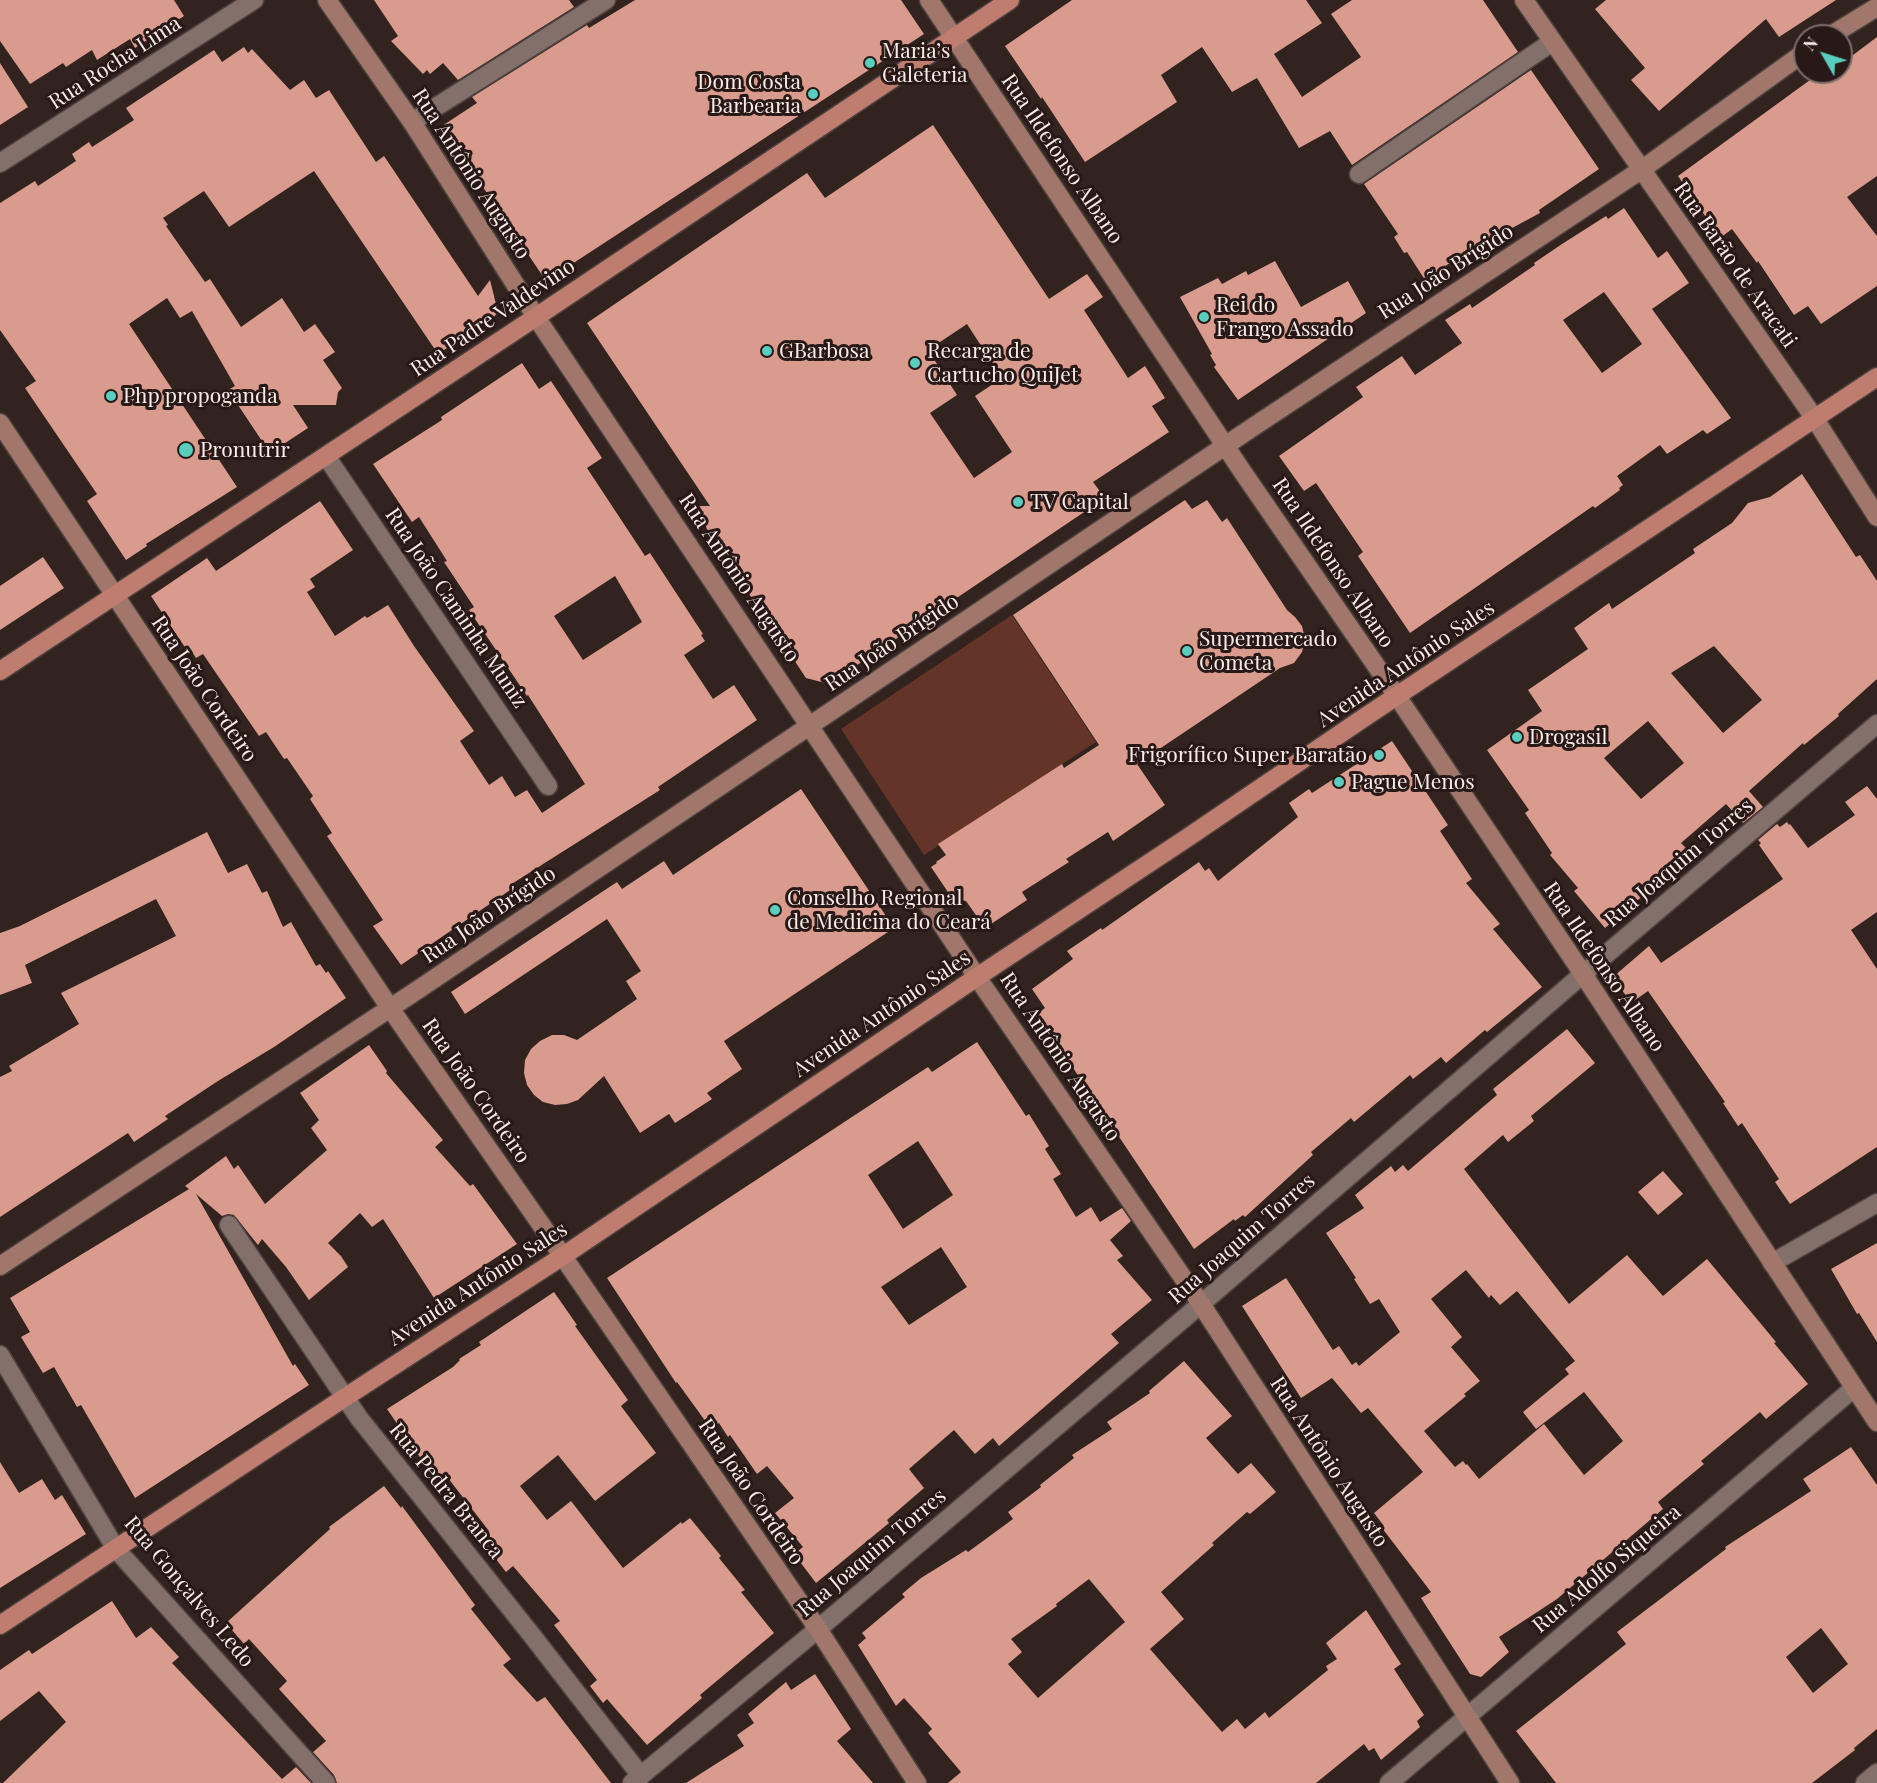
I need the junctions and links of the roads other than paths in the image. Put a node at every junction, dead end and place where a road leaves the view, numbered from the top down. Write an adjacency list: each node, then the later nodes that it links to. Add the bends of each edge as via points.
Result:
1 (254, 0): 13 (street, Rua Rocha Lima)
2 (327, 0): 12 (street, Rua Antônio Augusto)
3 (606, 0): 12 (street)
4 (929, 0): 9 (street, Rua Ildefonso Albano)
5 (1010, 0): 9 (main road, Rua Padre Valdevino)
6 (1524, 0): 10 (street, Rua Barão de Aracati)
7 (1877, 7): 8 (street)
8 (1849, 24)
9 (954, 37): 16 (main road, Rua Padre Valdevino); 20 (street, Rua Ildefonso Albano)
10 (1552, 42): 14 (street, Rua Barão de Aracati); 15 (street)
11 (1793, 61): 14 (street, Rua João Brígido)
12 (412, 122): 16 (street, Rua Antônio Augusto)
13 (0, 163)
14 (1641, 170): 18 (street, Rua Barão de Aracati); 20 (street, Rua João Brígido)
15 (1359, 174)
16 (536, 317): 21 (main road, Rua Padre Valdevino); 27 (street, Rua Antônio Augusto)
17 (1877, 376): 18 (main road, Avenida Antônio Sales)
18 (1815, 419): 22 (street, Rua Barão de Aracati); 25 (main road, Avenida Antônio Sales)
19 (0, 423): 23 (street, Rua João Cordeiro)
20 (1225, 446): 25 (street, Rua Ildefonso Albano); 27 (street, Rua João Brígido)
21 (326, 456): 23 (main road, Rua Padre Valdevino); 28 (street, Rua João Caminha Muniz)
22 (1877, 518)
23 (115, 596): 24 (main road, Rua Padre Valdevino); 31 (street, Rua João Cordeiro)
24 (0, 671)
25 (1397, 696): 29 (street, Rua Ildefonso Albano); 30 (main road, Avenida Antônio Sales)
26 (1877, 724): 29 (street, Rua Joaquim Torres)
27 (810, 725): 30 (street, Rua Antônio Augusto); 31 (street, Rua João Brígido)
28 (548, 786)
29 (1583, 974): 35 (street, Rua Ildefonso Albano); 37 (street, Rua Joaquim Torres)
30 (977, 976): 34 (main road, Avenida Antônio Sales); 37 (street, Rua Antônio Augusto)
31 (390, 1008): 34 (street, Rua João Cordeiro); 36 (street, Rua João Brígido)
32 (1877, 1203): 35 (street)
33 (229, 1225): 40 (street, Rua Pedra Branca)
34 (563, 1256): 40 (main road, Avenida Antônio Sales); 44 (street, Rua João Cordeiro)
35 (1772, 1263): 39 (street, Rua Ildefonso Albano)
36 (0, 1266)
37 (1201, 1304): 44 (street, Rua Joaquim Torres); 45 (street, Rua Antônio Augusto)
38 (0, 1355): 42 (street, Rua Gonçalves Ledo)
39 (1854, 1388): 41 (street, Rua Ildefonso Albano); 45 (street, Rua Adolfo Siqueira)
40 (344, 1398): 42 (main road, Avenida Antônio Sales); 47 (street, Rua Pedra Branca)
41 (1877, 1422)
42 (116, 1549): 43 (main road, Avenida Antônio Sales); 48 (street, Rua Gonçalves Ledo)
43 (0, 1625)
44 (818, 1629): 47 (street, Rua Joaquim Torres); 49 (street, Rua João Cordeiro)
45 (1467, 1718): 50 (street, Rua Adolfo Siqueira); 51 (street, Rua Antônio Augusto)
46 (1877, 1773): 52 (street)
47 (636, 1779)
48 (326, 1783)
49 (918, 1783)
50 (1389, 1783)
51 (1510, 1783)
52 (1865, 1783)

